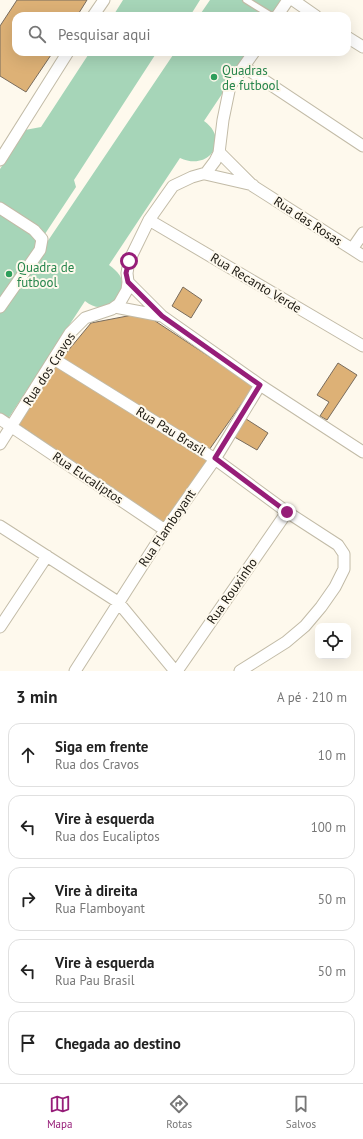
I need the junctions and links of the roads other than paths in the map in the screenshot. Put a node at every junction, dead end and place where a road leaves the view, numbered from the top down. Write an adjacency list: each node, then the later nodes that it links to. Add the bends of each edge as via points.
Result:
1 (104, 0): 5 (street)
2 (246, 0): 6 (lane)
3 (288, 0): 7 (street)
4 (293, 0): 8 (street)
5 (96, 12)
6 (266, 12)
7 (280, 12)
8 (310, 12)
9 (351, 40): 10 (street)
10 (363, 48)
11 (65, 56): 16 (street)
12 (251, 56): 13 (street)
13 (244, 67): 14 (street); 15 (street, via 230,86 222,120)
14 (363, 146)
15 (219, 152): 17 (street); 18 (street, Rua das Rosas)
16 (0, 160)
17 (205, 174): 18 (street, Rua das Rosas); 20 (street, via 173,186)
18 (253, 186): 22 (street, Rua das Rosas)
19 (0, 208): 25 (street, via 42,238 40,250)
20 (149, 220): 24 (street, via 129,261 126,273); 28 (street, Rua Recanto Verde)
21 (363, 233): 22 (street)
22 (352, 249): 23 (street, Rua das Rosas)
23 (363, 256)
24 (128, 282): 26 (street, via 124,296); 27 (street)
25 (0, 307)
26 (115, 307): 27 (street); 29 (street, Rua dos Cravos, via 85,318 70,333)
27 (162, 316): 30 (street)
28 (363, 346)
29 (54, 359): 32 (street, Rua dos Cravos); 35 (street, Rua Pau Brasil)
30 (260, 385): 34 (street); 35 (street, Rua Flamboyant)
31 (0, 419): 32 (street, Rua Eucaliptos)
32 (11, 426): 33 (street, Rua dos Cravos); 38 (street, Rua Eucaliptos)
33 (0, 444)
34 (363, 452)
35 (215, 458): 36 (street, Rua Pau Brasil); 38 (street, Rua Flamboyant)
36 (287, 512): 43 (street, Rua Rouxinho); 44 (street, Rua Pau Brasil, via 338,545 344,554 344,568 336,587 306,626)
37 (0, 526): 39 (street)
38 (165, 530): 40 (street, Rua Flamboyant)
39 (47, 556): 40 (street); 41 (street)
40 (118, 602): 42 (street, Rua Flamboyant); 43 (street)
41 (0, 627)
42 (75, 671)
43 (176, 671)
44 (240, 671)

